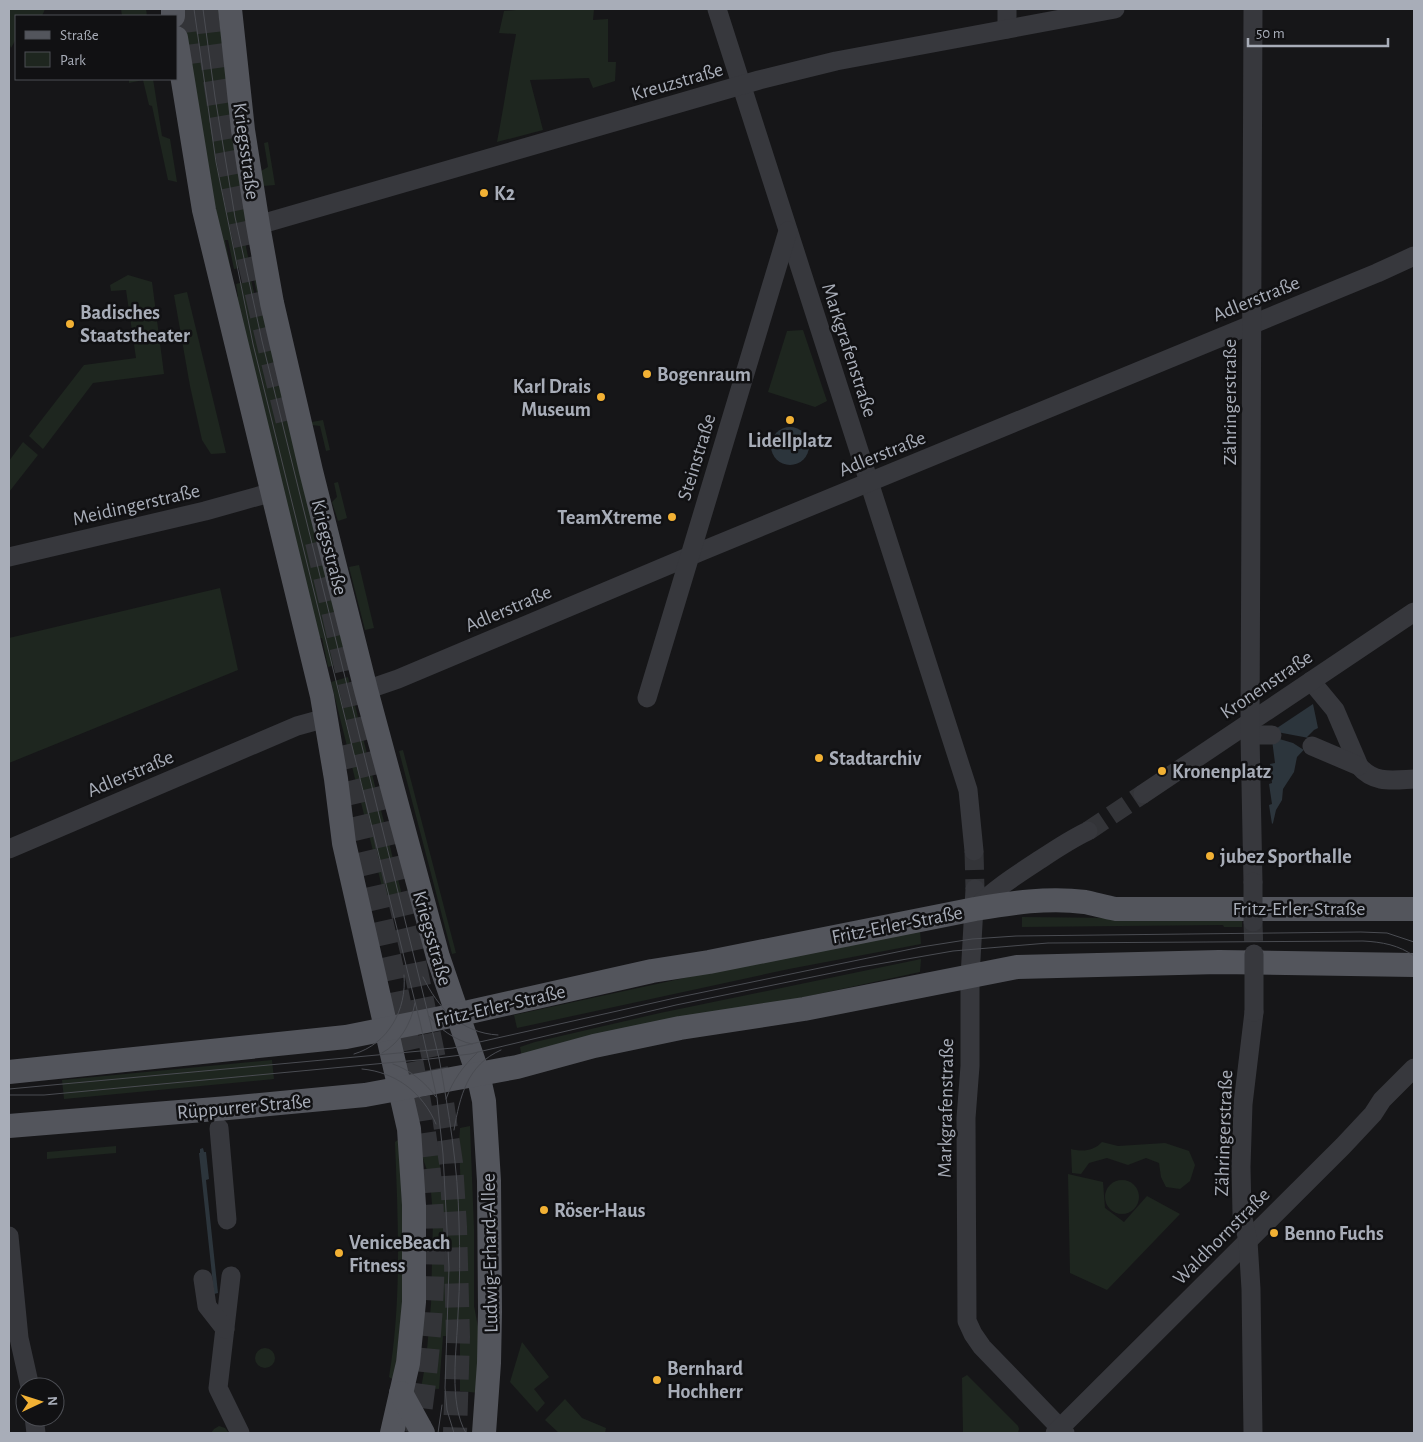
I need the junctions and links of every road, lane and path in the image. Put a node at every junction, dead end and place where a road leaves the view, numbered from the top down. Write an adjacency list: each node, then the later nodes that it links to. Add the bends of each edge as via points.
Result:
1 (230, 9): 9 (main road, Kriegsstraße, via 243,130)
2 (717, 9): 8 (street, Markgrafenstraße)
3 (1007, 9): 6 (street)
4 (1115, 9): 6 (street, Kreuzstraße)
5 (1254, 9): 12 (street, Zähringerstraße)
6 (1007, 29): 8 (street, Kreuzstraße, via 836,61)
7 (178, 50): 14 (main road, via 204,210)
8 (741, 86): 9 (street, Kreuzstraße); 10 (street, Markgrafenstraße)
9 (258, 225): 19 (main road, Kriegsstraße, via 272,303)
10 (788, 231): 13 (street, Markgrafenstraße); 15 (street, Steinstraße)
11 (1414, 256): 12 (street, Adlerstraße)
12 (1252, 323): 13 (street, Adlerstraße); 22 (street, Zähringerstraße)
13 (869, 483): 15 (street, Adlerstraße); 30 (street, Markgrafenstraße, via 968,790)
14 (273, 492): 16 (street, Meidingerstraße); 21 (main road)
15 (689, 556): 19 (street, Adlerstraße); 20 (street, Steinstraße)
16 (9, 557)
17 (1414, 612): 18 (street, Kronenstraße)
18 (1311, 680): 22 (street, Kronenstraße); 25 (street, via 1335,710)
19 (366, 690): 37 (main road, Kriegsstraße)
20 (647, 698)
21 (326, 718): 29 (street, Adlerstraße, via 297,726); 38 (main road, via 344,843)
22 (1250, 728): 23 (street); 27 (street, Kronenstraße); 33 (street, Zähringerstraße, bridge)
23 (1272, 735)
24 (1312, 746): 25 (street)
25 (1359, 766): 26 (street, via 1378,780)
26 (1414, 780)
27 (1143, 794)
28 (1088, 831): 31 (street, via 989,894)
29 (9, 849)
30 (974, 851)
31 (975, 899): 32 (main road, Fritz-Erler-Straße, via 1084,902 1116,909); 36 (street, Markgrafenstraße); 37 (main road, Fritz-Erler-Straße, via 709,962 652,971)
32 (1414, 909)
33 (1254, 922)
34 (1254, 954): 47 (street, Zähringerstraße, bridge, via 1254,1012 1242,1128 1242,1214)
35 (1414, 965): 36 (main road, via 1219,962 1044,966 1017,967)
36 (970, 977): 41 (main road, via 804,1009 680,1028); 53 (street, Markgrafenstraße, via 970,1066 966,1118 966,1311 969,1327 982,1347)
37 (456, 1015): 38 (main road, Fritz-Erler-Straße); 41 (main road, Kriegsstraße)
38 (387, 1029): 40 (main road, via 346,1037); 42 (main road)
39 (1414, 1068): 47 (street, Waldhornstraße, via 1382,1100 1363,1125)
40 (9, 1072)
41 (478, 1074): 42 (main road, Rüppurrer Straße); 57 (main road, Ludwig-Erhard-Allee, via 486,1116 490,1245 490,1363)
42 (400, 1089): 43 (main road, Rüppurrer Straße, via 366,1095); 52 (main road, via 409,1129 415,1255 411,1334)
43 (9, 1126)
44 (219, 1128): 45 (street)
45 (227, 1220)
46 (9, 1236): 51 (street, via 19,1338)
47 (1248, 1241): 53 (street, Waldhornstraße); 58 (street, Zähringerstraße)
48 (231, 1276): 50 (street)
49 (203, 1278): 50 (street, via 207,1306)
50 (225, 1329): 54 (street, via 218,1388)
51 (28, 1377)
52 (401, 1393): 55 (main road); 56 (main road)
53 (1060, 1432)
54 (240, 1433)
55 (392, 1433)
56 (423, 1433)
57 (484, 1433)
58 (1253, 1433)

